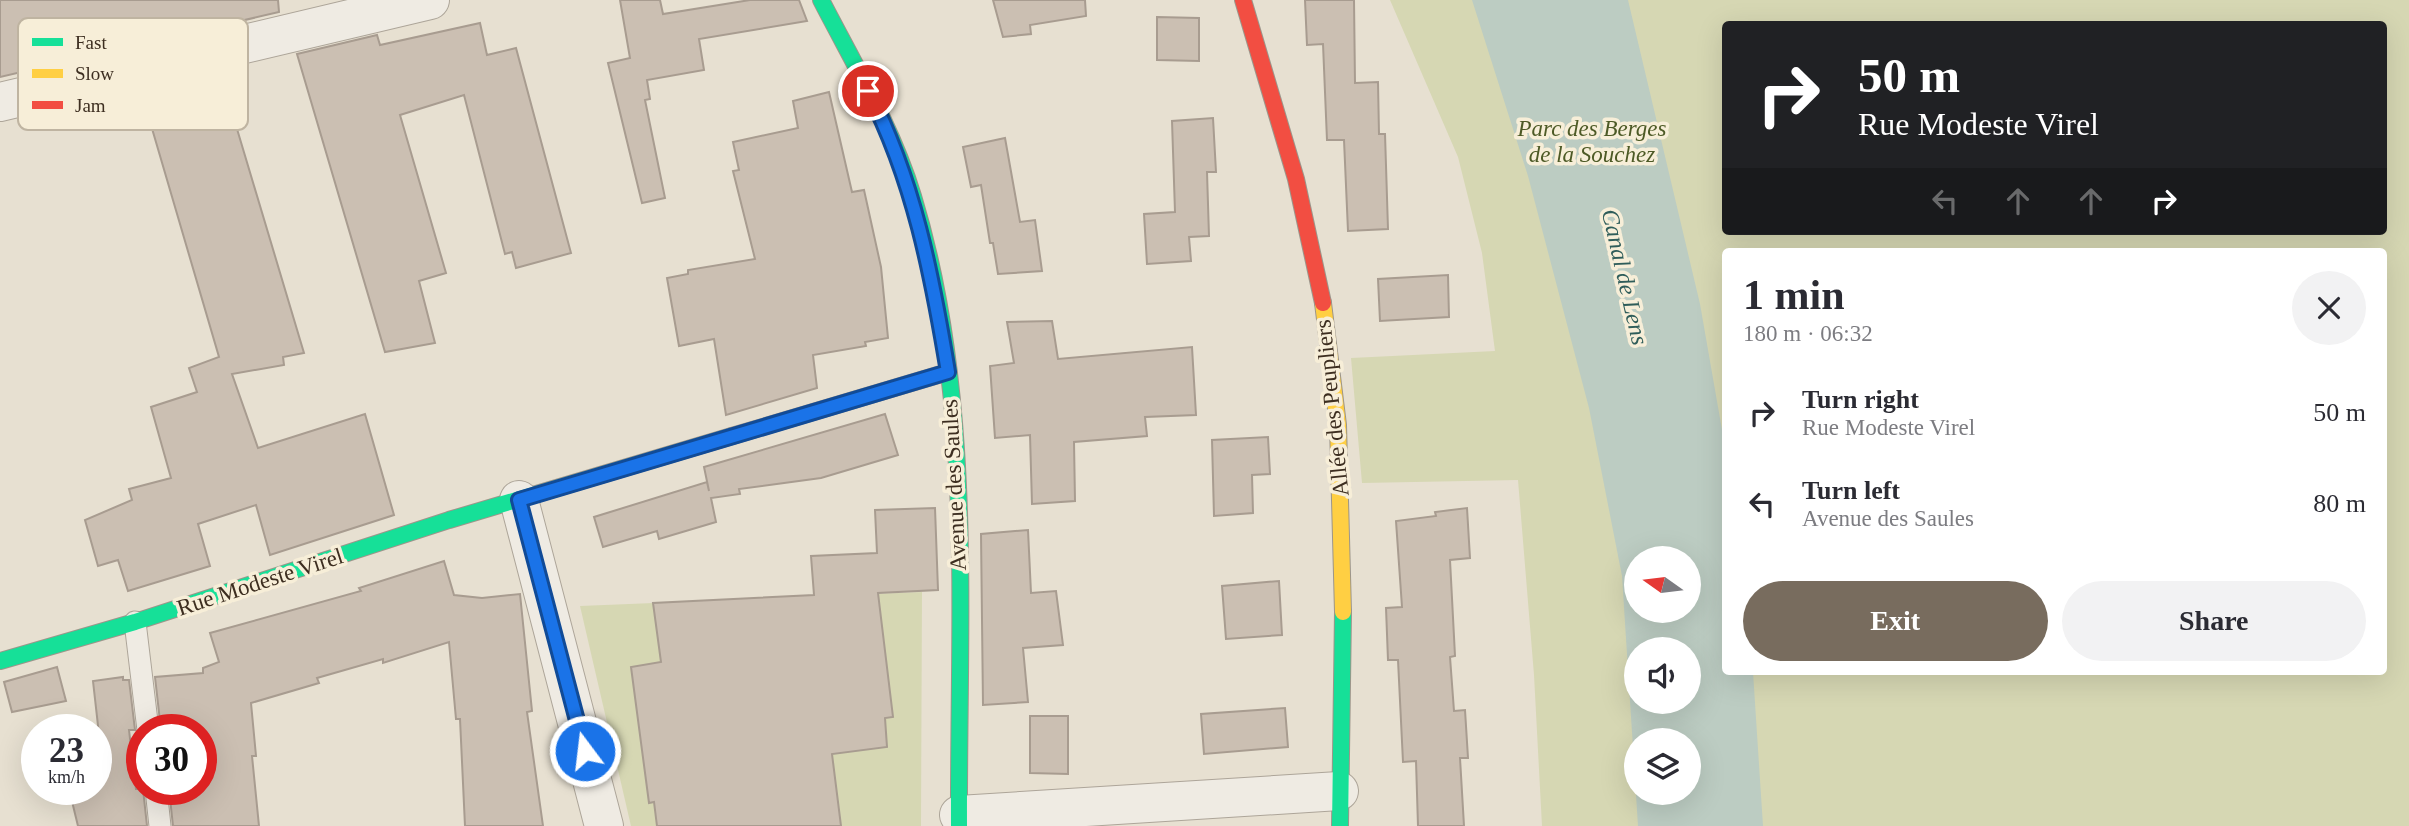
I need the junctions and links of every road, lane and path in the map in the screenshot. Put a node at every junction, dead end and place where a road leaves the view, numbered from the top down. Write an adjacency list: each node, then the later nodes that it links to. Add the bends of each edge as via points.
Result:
1 (430, 0): 4 (street)
2 (821, 0): 7 (street, Avenue des Saules, via 880,114 913,196)
3 (1244, 0): 13 (street, Allée des Peupliers, via 1297,179 1333,378 1342,487)
4 (248, 43)
5 (18, 98): 6 (street)
6 (0, 102)
7 (948, 372): 8 (street, Rue Modeste Virel); 14 (street, Avenue des Saules, via 958,517)
8 (519, 500): 9 (street, Rue Modeste Virel); 16 (street)
9 (135, 622): 10 (street, Rue Modeste Virel); 11 (lane)
10 (0, 661)
11 (146, 714)
12 (158, 805): 15 (lane)
13 (1339, 808): 14 (street)
14 (959, 820)
15 (160, 826)
16 (604, 826)

